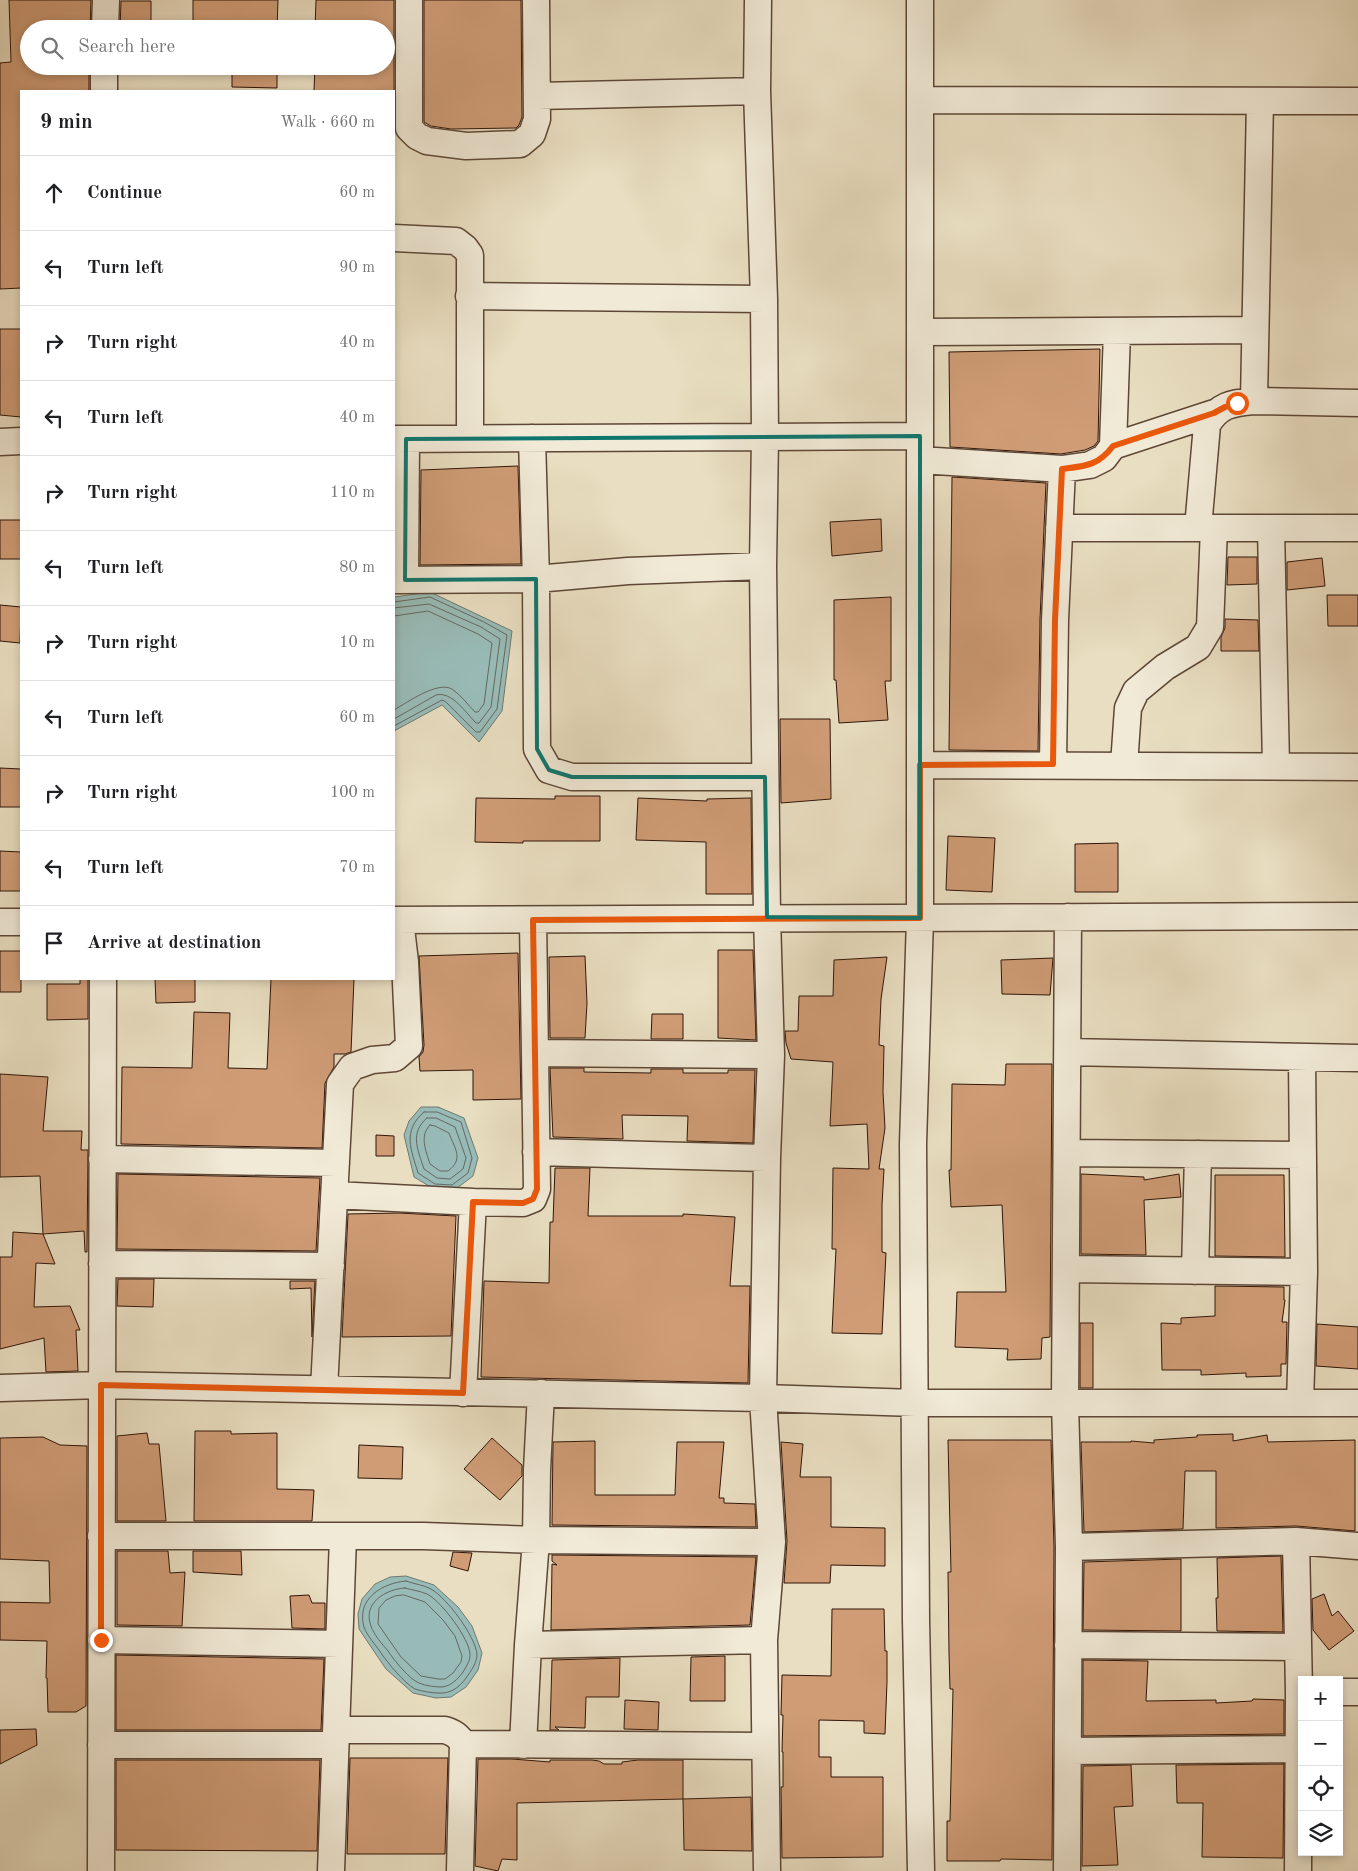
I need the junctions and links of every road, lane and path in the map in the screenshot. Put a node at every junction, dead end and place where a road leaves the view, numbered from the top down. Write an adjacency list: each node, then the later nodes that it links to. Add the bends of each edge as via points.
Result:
1 (106, 0): 6 (street)
2 (409, 0): 10 (street)
3 (536, 0): 11 (street)
4 (758, 0): 9 (street)
5 (920, 0): 12 (street)
6 (105, 20)
7 (104, 75): 8 (street)
8 (104, 90)
9 (757, 92): 11 (street); 17 (street)
10 (401, 96): 11 (street, via 409,128 417,136 427,141 466,146 520,144 532,134 537,119)
11 (537, 96)
12 (920, 100): 13 (street); 19 (street)
13 (1260, 100): 14 (street); 18 (street)
14 (1358, 101)
15 (395, 238): 16 (street, via 456,241 466,248 470,255)
16 (469, 296): 17 (street); 25 (street)
17 (764, 299): 24 (street)
18 (1256, 330): 20 (street); 21 (street)
19 (920, 332): 20 (street); 31 (street)
20 (1117, 332): 30 (street)
21 (1254, 401): 22 (street); 23 (street, via 1237,403)
22 (1358, 403)
23 (1214, 413): 30 (street); 34 (street, via 1207,426)
24 (765, 436): 26 (street); 31 (street); 37 (street)
25 (470, 437): 26 (street); 27 (street)
26 (532, 438): 38 (street)
27 (400, 439): 39 (street)
28 (20, 441): 29 (street)
29 (0, 442)
30 (1113, 446): 32 (street, via 1104,458 1090,465)
31 (920, 448): 32 (street); 41 (street)
32 (1062, 469): 33 (street)
33 (1059, 528): 34 (street); 40 (street)
34 (1206, 528): 35 (street); 42 (street, via 1210,627 1198,647 1164,667 1136,691 1128,708)
35 (1272, 528): 36 (street); 43 (street)
36 (1358, 528)
37 (763, 566): 38 (street, via 628,571); 45 (street)
38 (536, 579): 39 (street); 45 (street, via 537,749 549,770 572,777)
39 (399, 580)
40 (1053, 764): 41 (street); 42 (street)
41 (920, 765): 49 (street)
42 (1124, 765): 43 (street)
43 (1276, 766): 44 (street)
44 (1358, 766)
45 (765, 777): 47 (street)
46 (1358, 916): 48 (street)
47 (767, 917): 49 (street); 51 (street); 57 (street)
48 (1068, 917): 49 (street); 55 (street)
49 (920, 918): 80 (street, via 913,1144)
50 (397, 920): 51 (street); 66 (street, via 405,962 409,1046 395,1058 372,1060 352,1067 340,1084)
51 (533, 920): 56 (street)
52 (0, 922): 53 (street)
53 (20, 922)
54 (103, 980): 64 (street)
55 (1068, 1052): 58 (street); 61 (street)
56 (535, 1053): 57 (street); 60 (street)
57 (771, 1055): 65 (street)
58 (1302, 1057): 59 (street); 63 (street)
59 (1358, 1058)
60 (536, 1152): 65 (street); 68 (street, via 537,1189 533,1199 523,1203)
61 (1067, 1153): 62 (street); 71 (street)
62 (1198, 1154): 63 (street); 72 (street)
63 (1303, 1156): 73 (street)
64 (102, 1158): 66 (street); 69 (street)
65 (767, 1158): 79 (street)
66 (336, 1163): 67 (street)
67 (335, 1195): 68 (street); 70 (street)
68 (473, 1202): 77 (street)
69 (102, 1264): 70 (street); 74 (street)
70 (331, 1266): 76 (street)
71 (1067, 1269): 72 (street); 83 (street)
72 (1195, 1271): 73 (street)
73 (1304, 1272): 81 (street)
74 (101, 1385): 75 (street); 76 (street); 84 (street)
75 (0, 1388)
76 (324, 1389): 77 (street)
77 (463, 1393): 78 (street)
78 (541, 1393): 79 (street); 86 (street)
79 (763, 1398): 80 (street); 88 (street)
80 (915, 1402): 83 (street); 112 (street)
81 (1300, 1403): 82 (street); 83 (street)
82 (1358, 1403)
83 (1065, 1404): 90 (street)
84 (101, 1536): 85 (street); 91 (street)
85 (343, 1537): 86 (street); 93 (street)
86 (536, 1540): 88 (street); 94 (street)
87 (1296, 1541): 89 (street); 90 (street); 96 (street)
88 (772, 1542): 92 (street)
89 (1358, 1546)
90 (1069, 1547): 95 (street)
91 (101, 1640): 93 (street); 102 (street)
92 (764, 1640): 94 (street); 104 (street)
93 (339, 1644): 100 (street)
94 (528, 1645): 103 (street)
95 (1068, 1645): 96 (street); 106 (street)
96 (1298, 1646): 97 (street)
97 (1300, 1676)
98 (1343, 1692): 99 (street)
99 (1358, 1692)
100 (336, 1738): 101 (street, via 445,1730 455,1734); 102 (street); 109 (street)
101 (463, 1744): 103 (street); 110 (street)
102 (101, 1745): 108 (street)
103 (523, 1745): 104 (street)
104 (765, 1746): 111 (street)
105 (1298, 1749): 106 (street)
106 (1068, 1750): 113 (street)
107 (1299, 1766): 114 (street)
108 (101, 1871)
109 (330, 1871)
110 (460, 1871)
111 (767, 1871)
112 (921, 1871)
113 (1067, 1871)
114 (1298, 1871)

